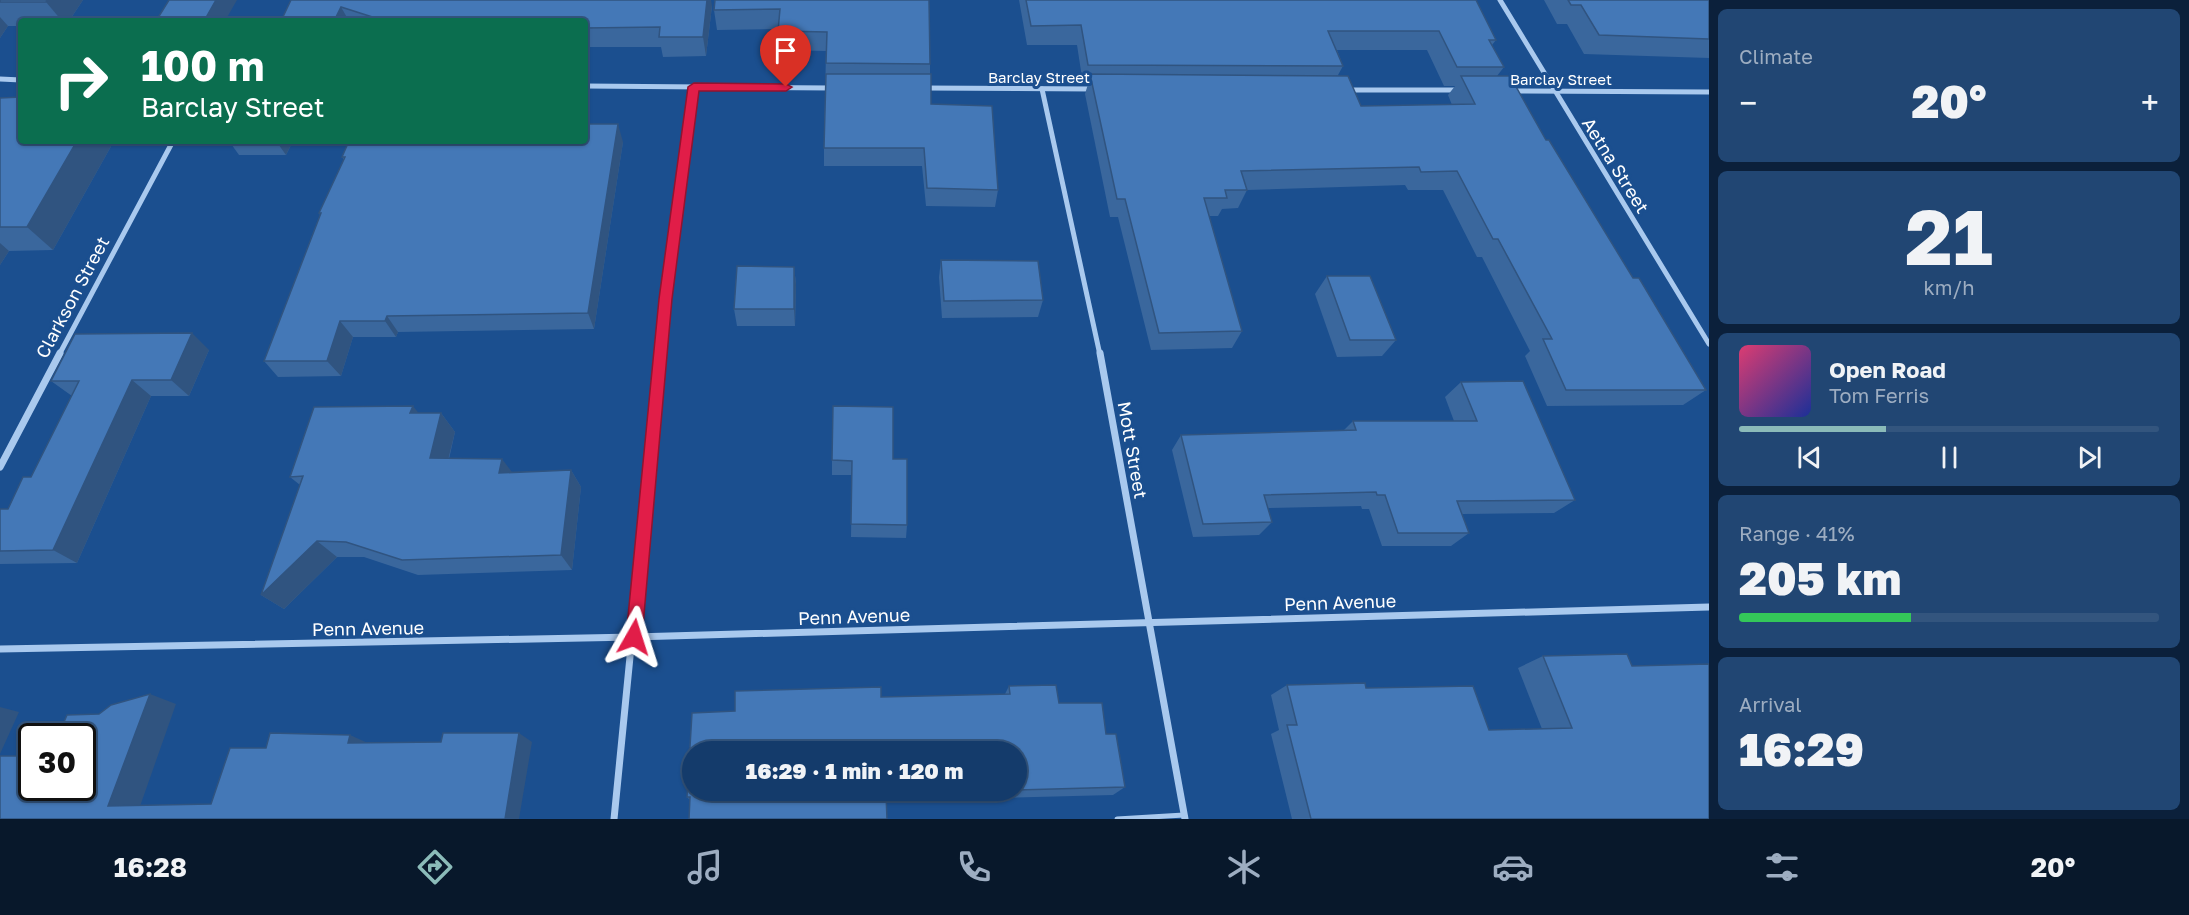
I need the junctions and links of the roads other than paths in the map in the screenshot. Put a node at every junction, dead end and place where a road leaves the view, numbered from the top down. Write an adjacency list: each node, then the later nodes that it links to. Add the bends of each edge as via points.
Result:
1 (1500, 0): 13 (street, Aetna Street)
2 (0, 79): 3 (street)
3 (18, 80)
4 (588, 86): 5 (street)
5 (694, 87): 6 (street); 20 (street, via 665,299)
6 (844, 88)
7 (914, 88): 8 (street, Barclay Street)
8 (1042, 89): 9 (street, Barclay Street); 19 (street, Mott Street, via 1091,303)
9 (1101, 89)
10 (1336, 90): 11 (street)
11 (1466, 90)
12 (1501, 90): 13 (street, Barclay Street)
13 (1554, 91): 14 (street, Barclay Street); 16 (street, Aetna Street)
14 (1709, 92)
15 (170, 144): 17 (street, Clarkson Street)
16 (1709, 344)
17 (0, 467)
18 (1709, 607): 19 (street, Penn Avenue)
19 (1149, 622): 20 (street, Penn Avenue); 22 (street, Mott Street)
20 (634, 637): 21 (street, Penn Avenue); 23 (street)
21 (0, 649)
22 (1184, 817): 24 (lane)
23 (614, 819)
24 (1117, 819)

